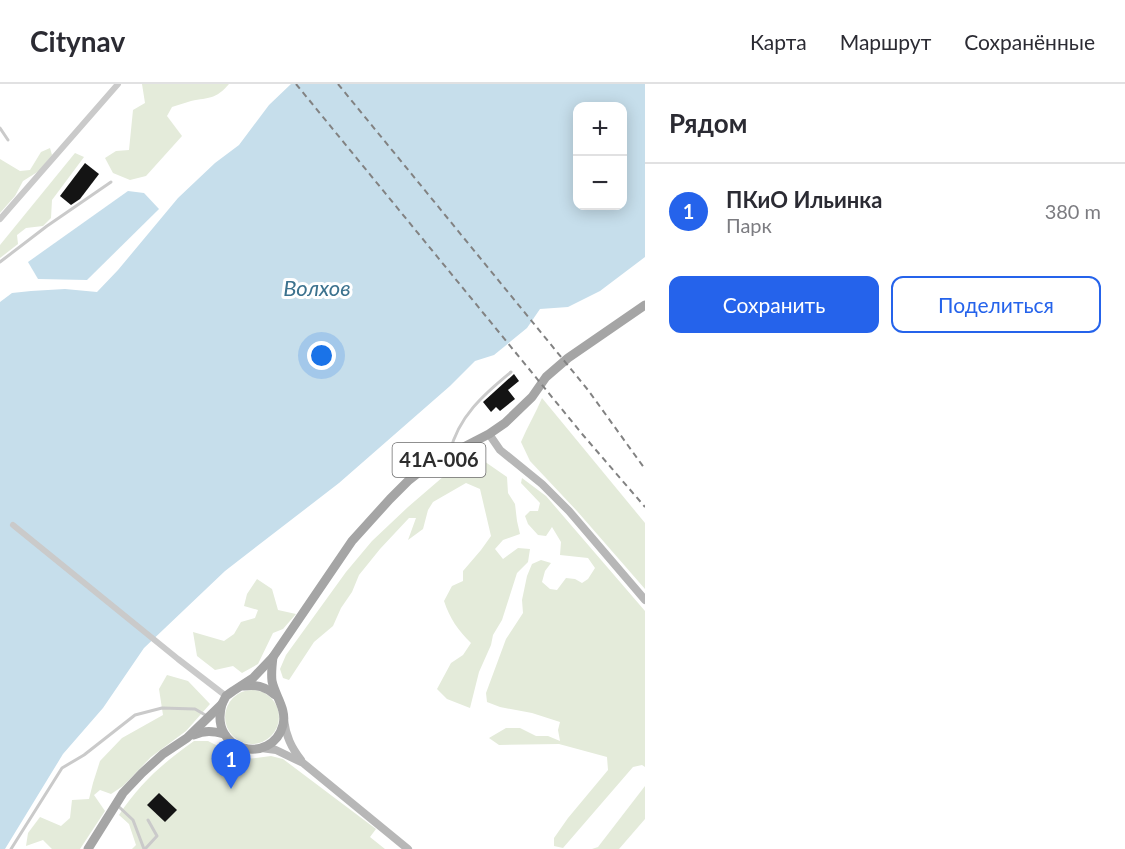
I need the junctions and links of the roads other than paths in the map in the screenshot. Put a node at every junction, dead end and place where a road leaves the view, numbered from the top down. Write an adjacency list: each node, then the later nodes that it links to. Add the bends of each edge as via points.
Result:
1 (118, 84): 5 (street)
2 (0, 128): 3 (lane)
3 (8, 140)
4 (111, 182): 6 (lane)
5 (0, 219)
6 (0, 262)
7 (645, 305): 9 (main road, 41А-006, via 568,358 518,411)
8 (511, 372): 10 (lane, via 477,402 457,431)
9 (489, 434): 10 (main road, 41А-006); 12 (main road, via 500,450 569,512)
10 (450, 454): 13 (main road, 41А-006, via 408,481 359,534)
11 (13, 525): 16 (street)
12 (645, 600)
13 (273, 657): 14 (main road, 41А-006); 15 (main road, via 272,679)
14 (240, 687): 15 (main road, via 254,684); 16 (main road, 41А-006)
15 (277, 697): 17 (main road)
16 (224, 700): 18 (main road, 41А-006); 19 (main road, via 219,714)
17 (284, 712): 21 (main road, via 279,734); 22 (main road, via 285,734)
18 (208, 717): 20 (main road, 41А-006); 25 (lane, via 195,709 162,708 135,715 62,768)
19 (224, 734): 20 (main road, via 202,731); 21 (main road, via 240,747)
20 (187, 738): 23 (main road, 41А-006, via 142,773)
21 (261, 748): 22 (main road, via 276,750)
22 (303, 763): 28 (main road)
23 (116, 804): 26 (main road, 41А-006); 27 (lane, via 133,820)
24 (148, 820): 27 (lane, via 157,836)
25 (11, 849)
26 (88, 849)
27 (145, 849)
28 (408, 849)

